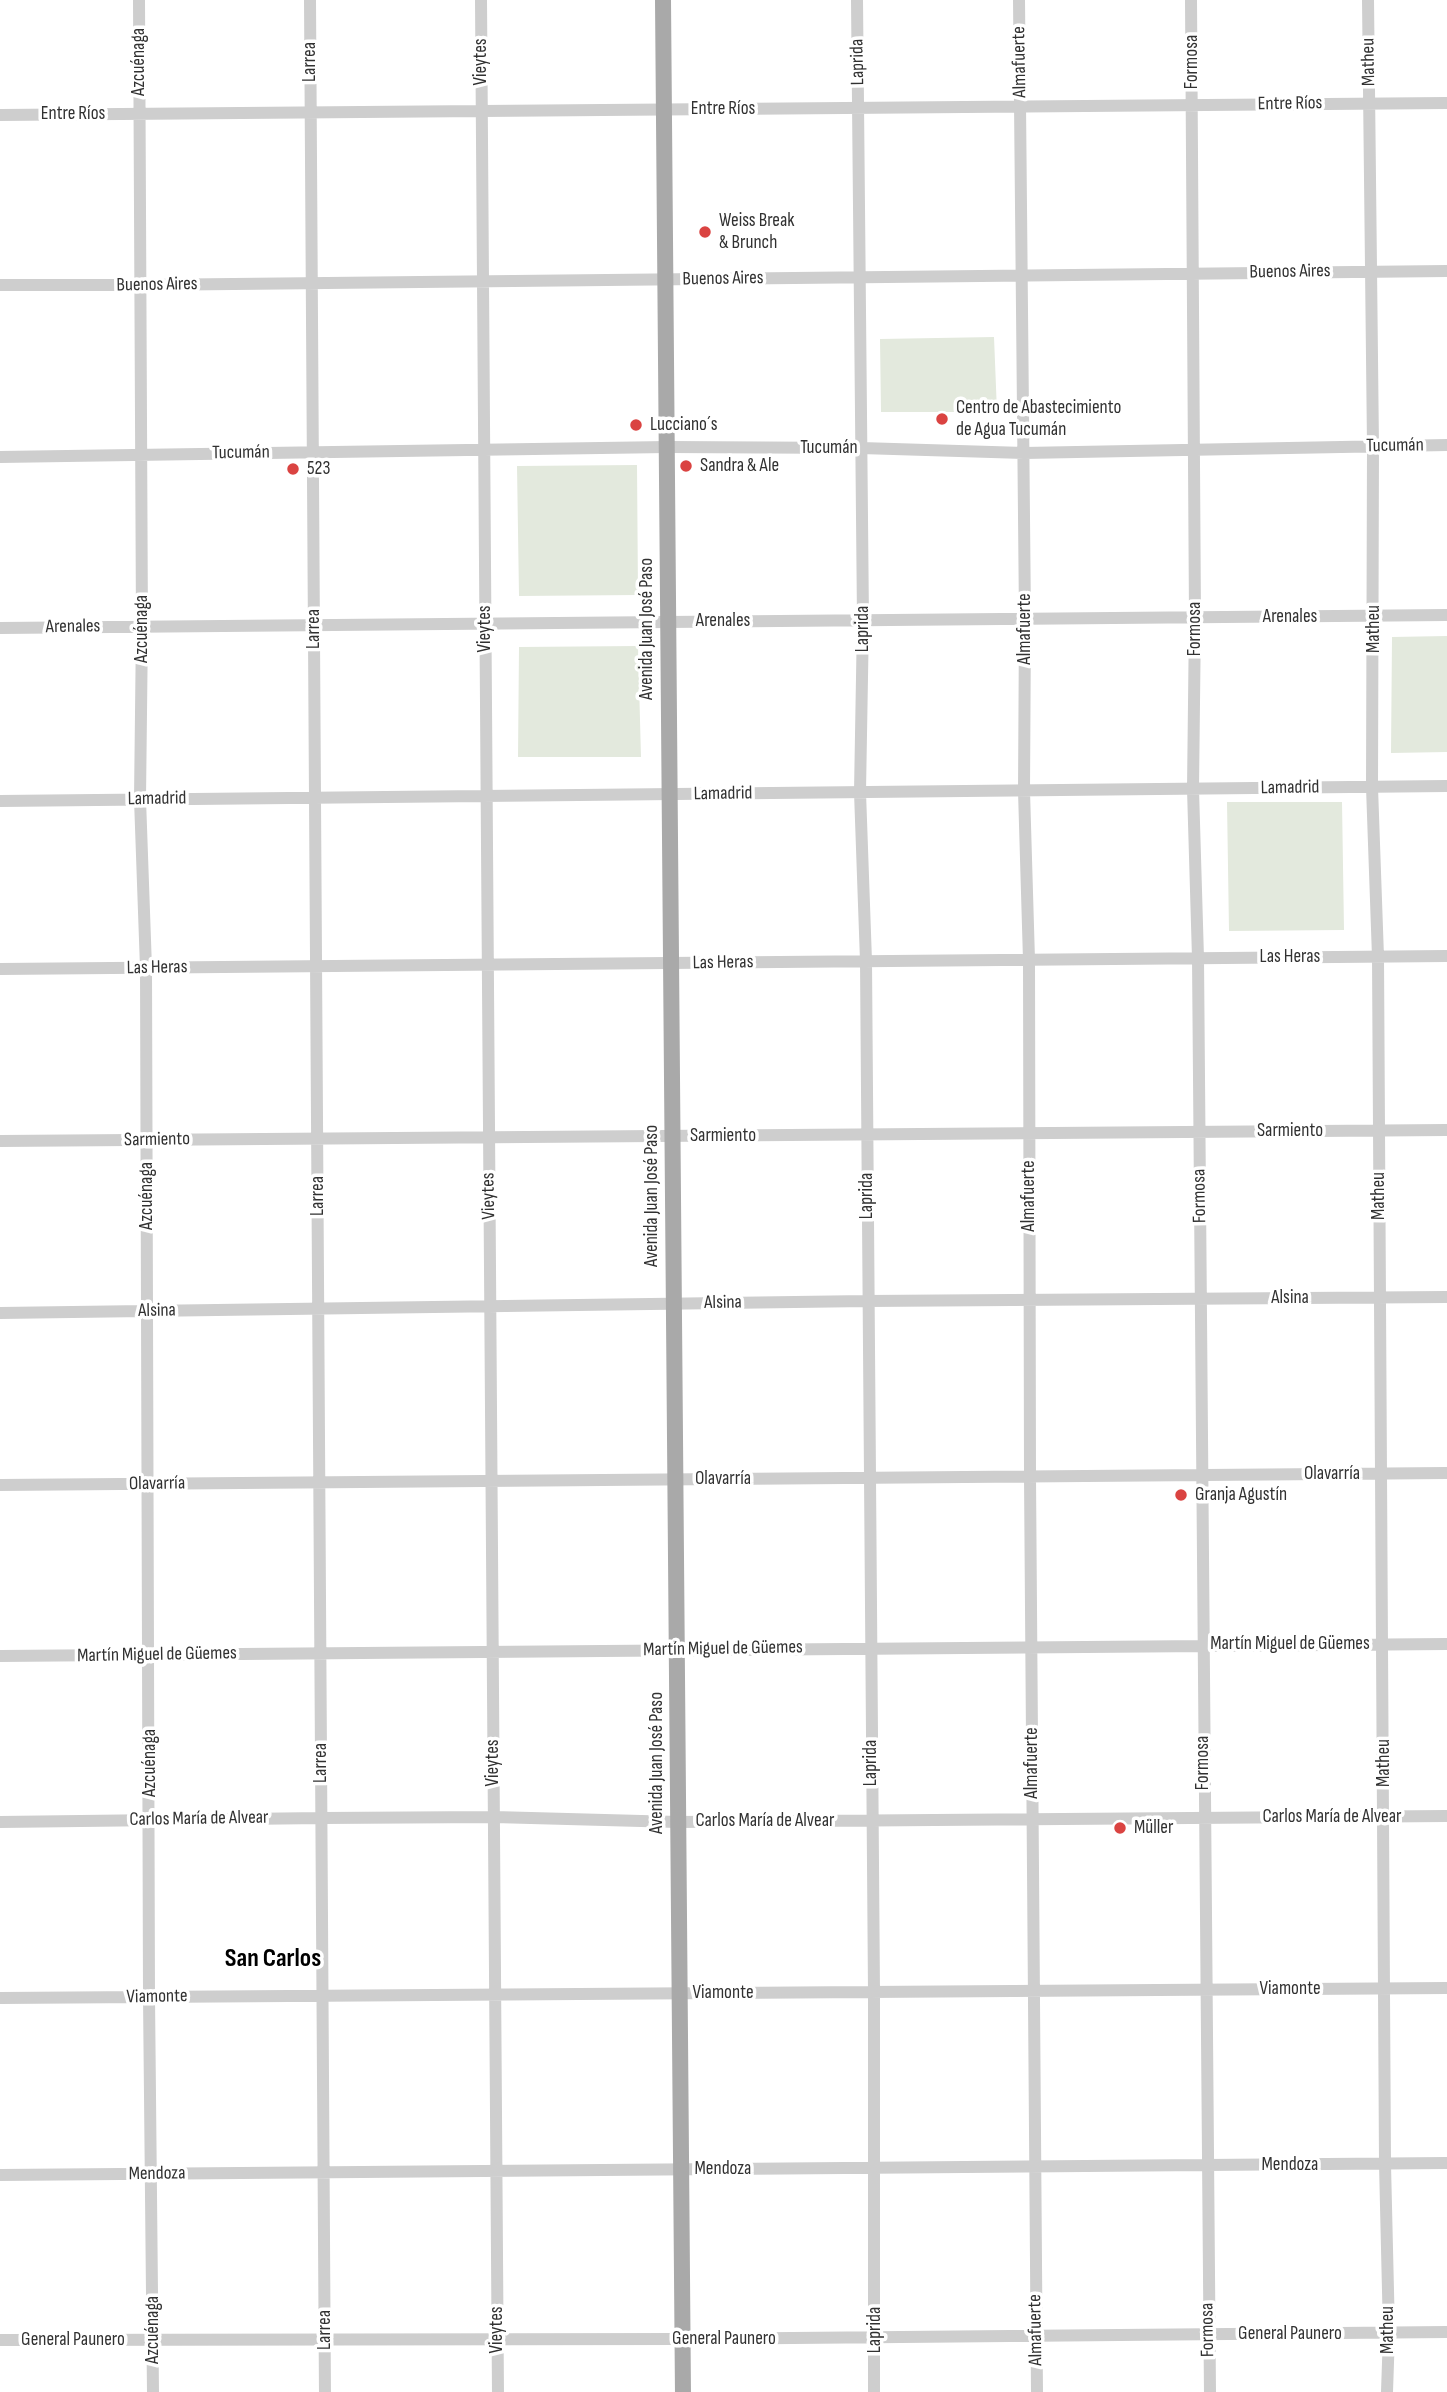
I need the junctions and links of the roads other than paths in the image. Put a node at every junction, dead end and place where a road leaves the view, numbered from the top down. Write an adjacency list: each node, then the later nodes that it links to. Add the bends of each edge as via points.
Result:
1 (139, 0): 17 (street, Azcuénaga)
2 (310, 0): 15 (street, Larrea)
3 (481, 0): 16 (street, Vieytes)
4 (663, 0): 14 (main road, Avenida Juan José Paso)
5 (858, 0): 13 (street, Laprida)
6 (1019, 0): 12 (street, Almafuerte)
7 (1191, 0): 11 (street, Formosa)
8 (1368, 0): 9 (street, Matheu)
9 (1370, 103): 10 (street, Entre Ríos); 11 (street, Entre Ríos); 19 (street, Matheu)
10 (1447, 103)
11 (1192, 105): 12 (street, Entre Ríos); 21 (street, Formosa)
12 (1020, 106): 13 (street, Entre Ríos); 22 (street, Almafuerte)
13 (859, 108): 14 (street, Entre Ríos); 23 (street, Laprida)
14 (664, 109): 16 (street, Entre Ríos); 24 (main road, Avenida Juan José Paso)
15 (310, 111): 16 (street, Entre Ríos); 17 (street, Entre Ríos); 26 (street, Larrea)
16 (481, 111): 25 (street, Vieytes)
17 (139, 114): 18 (street, Entre Ríos); 28 (street, Azcuénaga)
18 (0, 115)
19 (1371, 271): 20 (street, Buenos Aires); 21 (street, Buenos Aires); 30 (street, Matheu)
20 (1447, 271)
21 (1193, 274): 22 (street, Buenos Aires); 34 (street, Formosa)
22 (1023, 275): 23 (street, Buenos Aires); 36 (street, Almafuerte)
23 (860, 277): 24 (street, Buenos Aires); 32 (street, Laprida)
24 (665, 279): 25 (street, Buenos Aires); 31 (main road, Avenida Juan José Paso)
25 (482, 281): 26 (street, Buenos Aires); 33 (street, Vieytes)
26 (312, 282): 28 (street, Buenos Aires); 35 (street, Larrea)
27 (0, 285): 28 (street, Buenos Aires)
28 (140, 285): 37 (street, Azcuénaga)
29 (1447, 445): 30 (street, Tucumán)
30 (1373, 446): 34 (street, Tucumán); 40 (street, Matheu)
31 (667, 447): 32 (street, Tucumán); 33 (street, Tucumán); 44 (main road, Avenida Juan José Paso)
32 (861, 448): 36 (street, Tucumán); 43 (street, Laprida)
33 (484, 450): 35 (street, Tucumán); 45 (street, Vieytes)
34 (1195, 450): 36 (street, Tucumán); 41 (street, Formosa)
35 (313, 451): 37 (street, Tucumán); 46 (street, Larrea)
36 (1024, 453): 42 (street, Almafuerte)
37 (141, 455): 38 (street, Tucumán); 47 (street, Azcuénaga)
38 (0, 457)
39 (1447, 615): 40 (street, Arenales)
40 (1374, 616): 41 (street, Arenales); 50 (street, Matheu)
41 (1195, 617): 42 (street, Arenales); 51 (street, Formosa)
42 (1025, 619): 43 (street, Arenales); 52 (street, Almafuerte)
43 (863, 620): 44 (street, Arenales); 53 (street, Laprida)
44 (668, 621): 45 (street, Arenales); 54 (main road, Avenida Juan José Paso)
45 (485, 623): 46 (street, Arenales); 56 (street, Vieytes)
46 (314, 624): 47 (street, Arenales); 55 (street, Larrea)
47 (142, 627): 48 (street, Arenales); 57 (street, Azcuénaga)
48 (0, 628)
49 (1447, 786): 50 (street, Lamadrid)
50 (1372, 787): 51 (street, Lamadrid); 60 (street, Matheu)
51 (1193, 789): 52 (street, Lamadrid); 61 (street, Formosa)
52 (1024, 791): 53 (street, Lamadrid); 62 (street, Almafuerte)
53 (860, 792): 54 (street, Lamadrid); 63 (street, Laprida)
54 (670, 794): 56 (street, Lamadrid); 64 (main road, Avenida Juan José Paso)
55 (315, 796): 56 (street, Lamadrid); 57 (street, Lamadrid); 66 (street, Larrea)
56 (486, 796): 65 (street, Vieytes)
57 (140, 799): 58 (street, Lamadrid); 67 (street, Azcuénaga)
58 (0, 801)
59 (1447, 956): 60 (street, Las Heras)
60 (1378, 957): 61 (street, Las Heras); 69 (street, Matheu)
61 (1198, 958): 62 (street, Las Heras); 71 (street, Formosa)
62 (1029, 960): 63 (street, Las Heras); 72 (street, Almafuerte)
63 (866, 961): 64 (street, Las Heras); 73 (street, Laprida)
64 (671, 963): 65 (street, Las Heras); 74 (main road, Avenida Juan José Paso)
65 (488, 965): 66 (street, Las Heras); 75 (street, Vieytes)
66 (316, 966): 67 (street, Las Heras); 76 (street, Larrea)
67 (146, 968): 68 (street, Las Heras); 77 (street, Azcuénaga)
68 (0, 969)
69 (1378, 1130): 70 (street, Sarmiento); 71 (street, Sarmiento); 80 (street, Matheu)
70 (1447, 1130)
71 (1199, 1132): 72 (street, Sarmiento); 81 (street, Formosa)
72 (1029, 1133): 73 (street, Sarmiento); 82 (street, Almafuerte)
73 (866, 1134): 74 (street, Sarmiento); 83 (street, Laprida)
74 (673, 1136): 75 (street, Sarmiento); 84 (main road, Avenida Juan José Paso)
75 (489, 1137): 76 (street, Sarmiento); 86 (street, Vieytes)
76 (317, 1138): 77 (street, Sarmiento); 85 (street, Larrea)
77 (146, 1140): 78 (street, Sarmiento); 87 (street, Azcuénaga)
78 (0, 1141)
79 (1447, 1297): 80 (street, Alsina)
80 (1380, 1298): 81 (street, Alsina); 89 (street, Matheu)
81 (1200, 1299): 82 (street, Alsina); 91 (street, Formosa)
82 (1030, 1300): 83 (street, Alsina); 92 (street, Almafuerte)
83 (867, 1301): 84 (street, Alsina); 93 (street, Laprida)
84 (674, 1304): 86 (street, Alsina); 94 (main road, Avenida Juan José Paso)
85 (318, 1307): 86 (street, Alsina); 87 (street, Alsina); 96 (street, Larrea)
86 (491, 1307): 95 (street, Vieytes)
87 (148, 1312): 88 (street, Alsina); 97 (street, Azcuénaga)
88 (0, 1313)
89 (1381, 1474): 90 (street, Olavarría); 91 (street, Olavarría); 99 (street, Matheu)
90 (1447, 1474)
91 (1202, 1475): 92 (street, Olavarría); 101 (street, Formosa)
92 (1030, 1477): 93 (street, Olavarría); 102 (street, Almafuerte)
93 (869, 1478): 94 (street, Olavarría); 103 (street, Laprida)
94 (675, 1479): 95 (street, Olavarría); 104 (main road, Avenida Juan José Paso)
95 (491, 1481): 96 (street, Olavarría); 105 (street, Vieytes)
96 (320, 1482): 97 (street, Olavarría); 106 (street, Larrea)
97 (148, 1484): 98 (street, Olavarría); 107 (street, Azcuénaga)
98 (0, 1485)
99 (1383, 1644): 100 (street, Martín Miguel de Güemes); 101 (street, Martín Miguel de Güemes); 111 (street, Matheu)
100 (1447, 1644)
101 (1203, 1645): 102 (street, Martín Miguel de Güemes); 113 (street, Formosa)
102 (1031, 1646): 103 (street, Martín Miguel de Güemes); 115 (street, Almafuerte)
103 (870, 1648): 104 (street, Martín Miguel de Güemes); 116 (street, Laprida)
104 (677, 1650): 105 (street, Martín Miguel de Güemes); 118 (main road, Avenida Juan José Paso)
105 (492, 1651): 106 (street, Martín Miguel de Güemes); 110 (street, Vieytes)
106 (321, 1653): 107 (street, Martín Miguel de Güemes); 112 (street, Larrea)
107 (149, 1655): 108 (street, Martín Miguel de Güemes); 114 (street, Azcuénaga)
108 (0, 1656)
109 (1447, 1816): 111 (street, Carlos María de Alvear)
110 (494, 1817): 112 (street, Carlos María de Alvear); 118 (street, Carlos María de Alvear); 125 (street, Vieytes)
111 (1384, 1817): 113 (street, Carlos María de Alvear); 119 (street, Matheu)
112 (322, 1818): 114 (street, Carlos María de Alvear); 126 (street, Larrea)
113 (1204, 1818): 115 (street, Carlos María de Alvear); 121 (street, Formosa)
114 (150, 1819): 117 (street, Carlos María de Alvear); 127 (street, Azcuénaga)
115 (1032, 1819): 116 (street, Carlos María de Alvear); 122 (street, Almafuerte)
116 (872, 1821): 118 (street, Carlos María de Alvear); 123 (street, Laprida)
117 (0, 1822)
118 (678, 1822): 124 (main road, Avenida Juan José Paso)
119 (1386, 1988): 120 (street, Viamonte); 121 (street, Viamonte); 130 (street, Matheu)
120 (1447, 1988)
121 (1205, 1990): 122 (street, Viamonte); 131 (street, Formosa)
122 (1033, 1991): 123 (street, Viamonte); 132 (street, Almafuerte)
123 (874, 1992): 124 (street, Viamonte); 133 (street, Laprida)
124 (680, 1993): 125 (street, Viamonte); 134 (main road, Avenida Juan José Paso)
125 (495, 1994): 126 (street, Viamonte); 135 (street, Vieytes)
126 (323, 1995): 127 (street, Viamonte); 136 (street, Larrea)
127 (149, 1997): 128 (street, Viamonte); 137 (street, Azcuénaga)
128 (0, 1998)
129 (1447, 2163): 130 (street, Mendoza)
130 (1385, 2164): 131 (street, Mendoza); 140 (street, Matheu)
131 (1208, 2165): 132 (street, Mendoza); 141 (street, Formosa)
132 (1034, 2167): 133 (street, Mendoza); 142 (street, Almafuerte)
133 (874, 2168): 134 (street, Mendoza); 143 (street, Laprida)
134 (681, 2170): 135 (street, Mendoza); 145 (main road, Avenida Juan José Paso)
135 (496, 2171): 136 (street, Mendoza); 144 (street, Vieytes)
136 (324, 2172): 137 (street, Mendoza); 148 (street, Larrea)
137 (152, 2174): 138 (street, Mendoza); 147 (street, Azcuénaga)
138 (0, 2175)
139 (1447, 2332): 140 (street, General Paunero)
140 (1389, 2333): 141 (street, General Paunero); 156 (street, Matheu)
141 (1208, 2334): 142 (street, General Paunero); 155 (street, Formosa)
142 (1036, 2336): 143 (street, General Paunero); 154 (street, Almafuerte)
143 (876, 2337): 145 (street, General Paunero); 153 (street, Laprida)
144 (497, 2339): 145 (street, General Paunero); 148 (street, General Paunero); 151 (street, Vieytes)
145 (683, 2339): 152 (main road, Avenida Juan José Paso)
146 (0, 2340): 147 (street, General Paunero)
147 (153, 2340): 148 (street, General Paunero); 149 (street, Azcuénaga)
148 (325, 2340): 150 (street, Larrea)
149 (153, 2392)
150 (326, 2392)
151 (498, 2392)
152 (683, 2392)
153 (874, 2392)
154 (1037, 2392)
155 (1210, 2392)
156 (1387, 2392)

